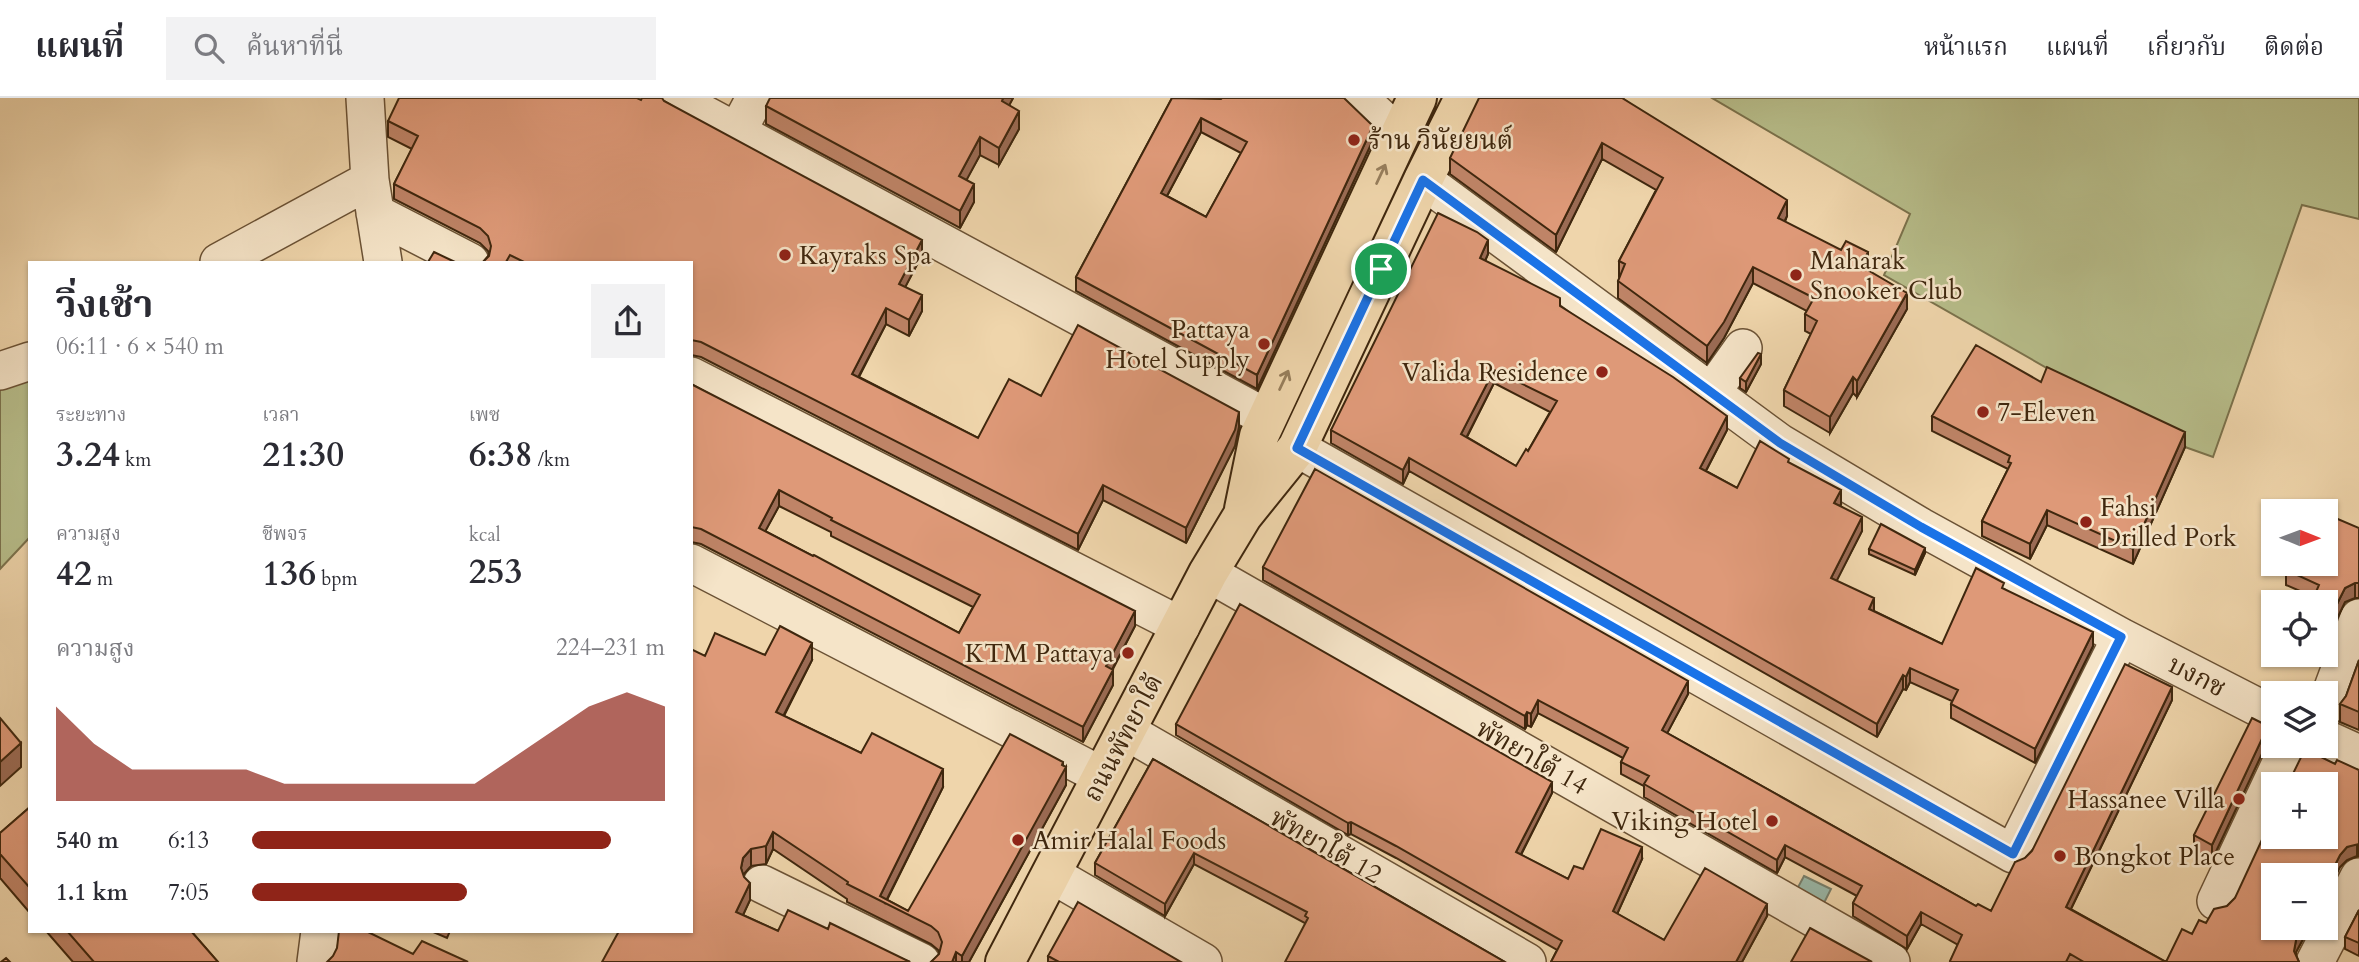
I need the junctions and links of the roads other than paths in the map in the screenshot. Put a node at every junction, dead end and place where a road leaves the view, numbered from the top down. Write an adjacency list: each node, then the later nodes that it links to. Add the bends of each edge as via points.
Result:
1 (365, 98): 10 (street)
2 (674, 98): 7 (street)
3 (755, 98): 7 (street)
4 (1359, 98): 8 (street)
5 (1417, 98): 8 (main road, ถนนพัทยาใต้)
6 (1464, 98): 9 (main road, ถนนพัทยาใต้)
7 (737, 132): 19 (street)
8 (1399, 135): 19 (main road, ถนนพัทยาใต้, one-way to 8)
9 (1423, 180): 18 (street, บงกช); 20 (main road, ถนนพัทยาใต้)
10 (373, 197): 11 (street); 12 (street); 13 (street)
11 (221, 261)
12 (383, 261)
13 (469, 261)
14 (1743, 348): 18 (street)
15 (28, 362): 16 (street)
16 (0, 371)
17 (693, 377): 25 (street)
18 (1711, 393): 26 (street, บงกช, via 1780,443 1921,527)
19 (1267, 418): 21 (main road, ถนนพัทยาใต้)
20 (1297, 448): 21 (main road, ถนนพัทยาใต้); 26 (street, via 2013,854)
21 (1243, 515): 23 (main road, ถนนพัทยาใต้)
22 (693, 564): 33 (street)
23 (1209, 573): 25 (main road, ถนนพัทยาใต้); 44 (street, พัทยาใต้ 14)
24 (2359, 618): 27 (street)
25 (1181, 626): 29 (main road, ถนนพัทยาใต้)
26 (2121, 637): 28 (street, บงกช)
27 (2336, 681)
28 (2261, 709)
29 (1126, 731): 33 (main road, ถนนพัทยาใต้); 43 (street, พัทยาใต้ 12)
30 (2338, 744): 31 (street)
31 (2359, 754)
32 (2283, 758): 37 (street)
33 (1102, 776): 34 (main road, ถนนพัทยาใต้)
34 (1051, 874): 41 (main road, ถนนพัทยาใต้); 42 (street)
35 (2359, 877): 45 (street)
36 (762, 884): 40 (street)
37 (2217, 901)
38 (320, 933): 39 (street)
39 (316, 962)
40 (921, 962)
41 (1005, 962)
42 (1203, 962)
43 (1527, 962)
44 (1891, 962)
45 (2315, 962)

